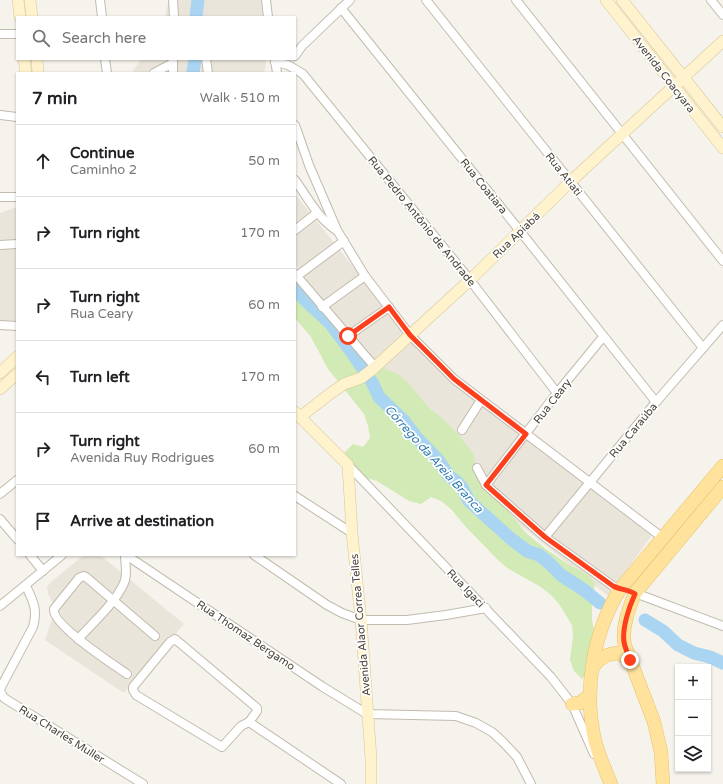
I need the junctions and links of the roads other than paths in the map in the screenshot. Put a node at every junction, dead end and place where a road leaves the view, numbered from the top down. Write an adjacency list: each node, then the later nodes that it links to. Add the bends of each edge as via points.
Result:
1 (18, 0): 14 (street)
2 (30, 0): 15 (street)
3 (100, 0): 16 (street)
4 (173, 0): 17 (street)
5 (266, 0): 18 (street)
6 (350, 0): 12 (street)
7 (426, 0): 46 (street, Rua Atiati)
8 (516, 0): 43 (street)
9 (606, 0): 38 (street, Avenida Coacyara)
10 (622, 0): 37 (street, Avenida Coacyara)
11 (711, 0): 13 (street)
12 (341, 8): 22 (street); 52 (street, Rua Coatiara)
13 (723, 15)
14 (20, 16)
15 (32, 16)
16 (102, 16)
17 (174, 16)
18 (268, 16)
19 (0, 34): 20 (street)
20 (16, 34)
21 (723, 41): 37 (street, Rua Apiabá)
22 (296, 55)
23 (24, 60): 30 (street)
24 (37, 60): 31 (street)
25 (106, 60): 32 (street)
26 (206, 60): 35 (street)
27 (173, 61): 33 (street); 34 (street)
28 (275, 61): 29 (street, Rua Pedro Antônio de Andrade); 36 (street)
29 (289, 66): 59 (street, Rua Pedro Antônio de Andrade, via 305,77)
30 (26, 72)
31 (38, 72)
32 (107, 72)
33 (156, 72)
34 (173, 72)
35 (208, 72)
36 (276, 72)
37 (683, 77): 38 (street, Rua Apiabá); 41 (street, Avenida Coacyara)
38 (673, 86): 43 (street, Rua Apiabá); 44 (street, Avenida Coacyara)
39 (0, 115): 40 (street)
40 (16, 117)
41 (723, 127)
42 (296, 128): 51 (street)
43 (622, 134): 46 (street, Rua Apiabá); 56 (street)
44 (723, 148)
45 (296, 182): 49 (street)
46 (570, 182): 52 (street, Rua Apiabá); 68 (street, Rua Atiati)
47 (0, 197): 48 (street)
48 (16, 197)
49 (317, 213): 50 (street); 51 (street)
50 (296, 229)
51 (337, 230): 53 (street)
52 (520, 231): 59 (street, Rua Apiabá); 67 (street, Rua Coatiara)
53 (344, 241): 57 (street); 58 (street)
54 (0, 244): 55 (street)
55 (16, 244)
56 (723, 261)
57 (296, 275): 60 (street)
58 (365, 276): 60 (street); 61 (street)
59 (470, 280): 65 (street, Rua Apiabá); 74 (street, Rua Pedro Antônio de Andrade)
60 (322, 307): 66 (street)
61 (389, 307): 65 (street); 66 (street)
62 (0, 325): 64 (street)
63 (723, 325): 68 (street, Rua Caraúba)
64 (16, 326)
65 (410, 335): 70 (street, Rua Apiabá); 75 (street, via 454,379)
66 (348, 336): 70 (street)
67 (603, 337): 74 (street, Rua Ceary); 76 (street, Rua Coatiara)
68 (703, 348): 76 (street, Rua Caraúba)
69 (16, 358): 71 (street)
70 (374, 368): 77 (street, Rua Apiabá)
71 (0, 373)
72 (16, 375): 73 (street)
73 (0, 389)
74 (557, 393): 79 (street, Rua Ceary)
75 (481, 400): 78 (street); 79 (street)
76 (656, 402): 84 (street, Rua Caraúba)
77 (297, 414): 80 (street, Rua Igaci)
78 (462, 430)
79 (526, 434): 84 (street); 85 (street, Rua Ceary)
80 (348, 466): 90 (street, Avenida Alaor Correa Telles); 105 (street, Rua Igaci)
81 (723, 466): 93 (main road)
82 (477, 468): 85 (street)
83 (16, 481): 87 (street)
84 (590, 483): 91 (street, Rua Caraúba); 93 (street)
85 (486, 485): 91 (street)
86 (723, 487): 102 (main road)
87 (0, 494)
88 (296, 497): 90 (street)
89 (0, 519): 92 (street)
90 (352, 533): 106 (street, Avenida Alaor Correa Telles)
91 (545, 537): 101 (street)
92 (16, 538)
93 (664, 538): 101 (main road)
94 (31, 556): 99 (street)
95 (61, 556): 99 (street)
96 (126, 556): 103 (street, via 126,578)
97 (127, 556): 115 (street, Rua Thomaz Bergamo)
98 (255, 556): 106 (street, via 327,604)
99 (43, 570): 100 (street)
100 (26, 586): 104 (street); 117 (street, Rua Charles Muller, via 36,612 33,627 1,687 1,695)
101 (620, 589): 102 (main road, via 627,589); 111 (main road, via 599,637)
102 (635, 594): 107 (street); 110 (main road, via 626,622 624,641)
103 (113, 600): 108 (street); 109 (street); 109 (street, via 86,577 79,578 54,611 55,616)
104 (0, 606)
105 (486, 608): 106 (street, via 407,620); 114 (street, Rua Igaci, via 551,677)
106 (361, 620): 115 (street, Avenida Alaor Correa Telles)
107 (723, 626)
108 (155, 636)
109 (78, 640): 112 (street)
110 (630, 660): 111 (main road, via 618,653 609,654); 123 (main road, via 654,722 661,752)
111 (592, 667): 113 (main road)
112 (127, 674)
113 (590, 696): 114 (main road, via 580,703); 122 (main road, via 595,740)
114 (572, 704): 121 (street, Rua Igaci)
115 (367, 714): 119 (street, Avenida Alaor Correa Telles); 120 (street, via 456,716 476,722 492,732 518,757)
116 (249, 722): 116 (street, via 241,726 223,747 220,747 136,695 133,687 175,639 256,706 257,711); 118 (street)
117 (143, 784)
118 (341, 784)
119 (371, 784)
120 (531, 784)
121 (607, 784)
122 (611, 784)
123 (663, 784)

